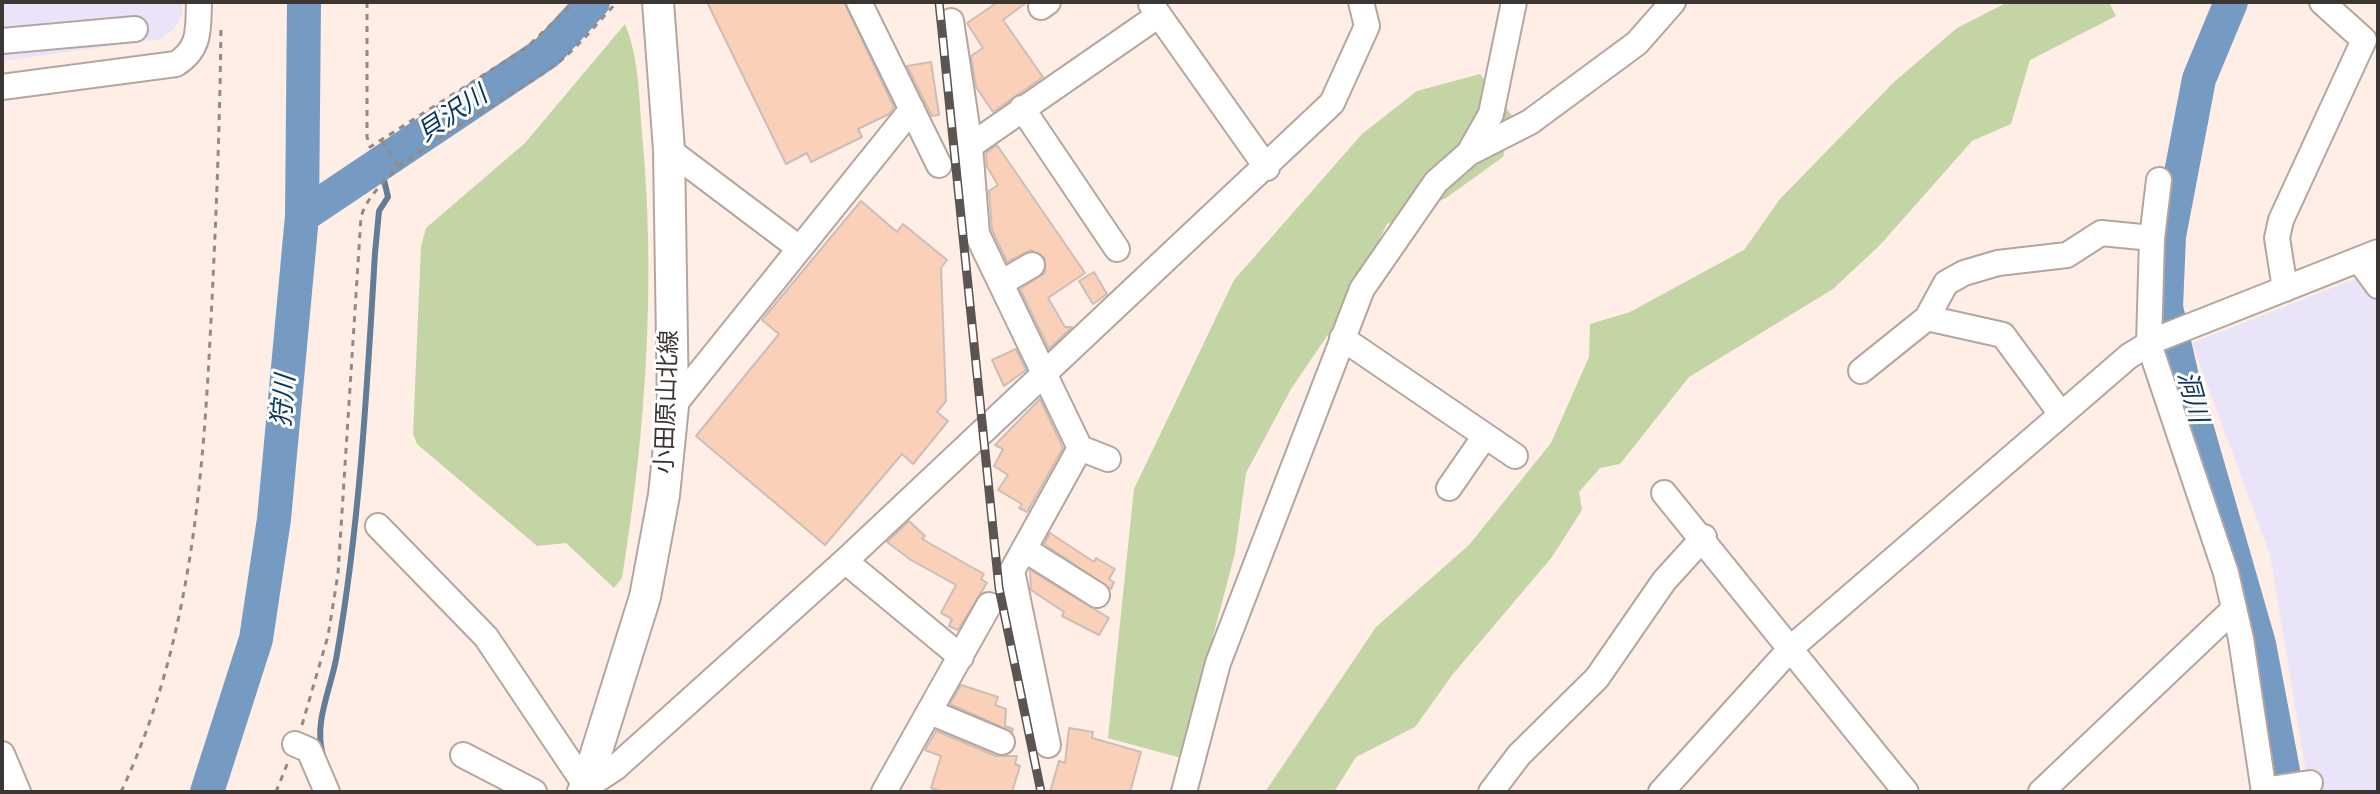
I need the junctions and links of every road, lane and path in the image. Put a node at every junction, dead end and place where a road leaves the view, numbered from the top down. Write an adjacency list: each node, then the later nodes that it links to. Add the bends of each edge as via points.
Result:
1 (199, 2): 16 (street, via 196,43 176,64)
2 (367, 2): 19 (path, via 367,137 370,147)
3 (575, 2): 19 (path, via 526,48)
4 (617, 2): 24 (path, via 566,57)
5 (658, 2): 21 (main road, 小田原山北線)
6 (859, 2): 18 (street)
7 (1361, 2): 25 (street, via 1367,26 1332,103)
8 (1514, 2): 22 (street, via 1491,114)
9 (1673, 2): 22 (street, via 1637,43 1530,122)
10 (2322, 2): 34 (street, via 2364,40 2281,220 2277,238)
11 (1154, 9): 17 (street); 25 (street)
12 (221, 17): 67 (path, via 207,424 192,560 152,717)
13 (951, 21): 20 (street)
14 (135, 29): 15 (street)
15 (2, 41)
16 (2, 87)
17 (1022, 108): 20 (street); 29 (street)
18 (912, 109): 23 (street); 28 (street)
19 (381, 139): 24 (path)
20 (970, 146): 32 (street, via 977,234)
21 (669, 150): 28 (street); 40 (main road, 小田原山北線)
22 (1469, 153): 36 (street, via 1436,182 1395,237 1362,289)
23 (939, 165)
24 (400, 168): 59 (path, via 372,193 361,217 338,574 328,636)
25 (1267, 168): 38 (street)
26 (2159, 180): 27 (street)
27 (2152, 238): 35 (street, via 2101,233 2067,255 1964,273 1946,283); 37 (street)
28 (799, 248): 40 (street)
29 (1117, 249)
30 (2369, 256): 33 (street); 34 (street)
31 (1032, 265): 32 (street)
32 (1001, 283): 38 (street)
33 (2378, 286)
34 (2285, 289): 37 (street)
35 (1927, 318): 39 (street); 41 (street, via 2003,335)
36 (1342, 338): 42 (street); 72 (street, via 1218,663)
37 (2152, 342): 41 (street); 54 (street)
38 (1045, 371): 43 (street); 51 (street)
39 (1861, 371)
40 (673, 406): 64 (main road, 小田原山北線, via 664,495 645,597)
41 (2061, 414): 55 (street)
42 (1485, 436): 44 (street); 46 (street)
43 (1080, 448): 45 (street); 50 (street)
44 (1515, 456)
45 (1108, 459)
46 (1449, 488)
47 (1664, 493): 49 (street)
48 (378, 526): 64 (street, via 486,637)
49 (1704, 537): 55 (street); 73 (street, via 1664,581 1597,678 1519,755)
50 (1024, 549): 52 (street); 60 (street, via 1012,571)
51 (845, 561): 56 (street); 64 (street, via 615,768)
52 (1097, 595)
53 (989, 605): 56 (street)
54 (2234, 609): 65 (street); 76 (street)
55 (1792, 647): 74 (street); 75 (street)
56 (961, 657): 57 (street)
57 (930, 712): 58 (street); 71 (street)
58 (1002, 742)
59 (295, 744): 68 (path); 69 (street, via 309,750)
60 (1048, 745)
61 (2, 754): 66 (street)
62 (463, 755): 70 (street)
63 (2310, 783): 65 (street)
64 (583, 790)
65 (2266, 790)
66 (18, 792)
67 (121, 792)
68 (276, 792)
69 (327, 792)
70 (534, 792)
71 (884, 792)
72 (1184, 792)
73 (1491, 792)
74 (1661, 792)
75 (1906, 792)
76 (2041, 792)

